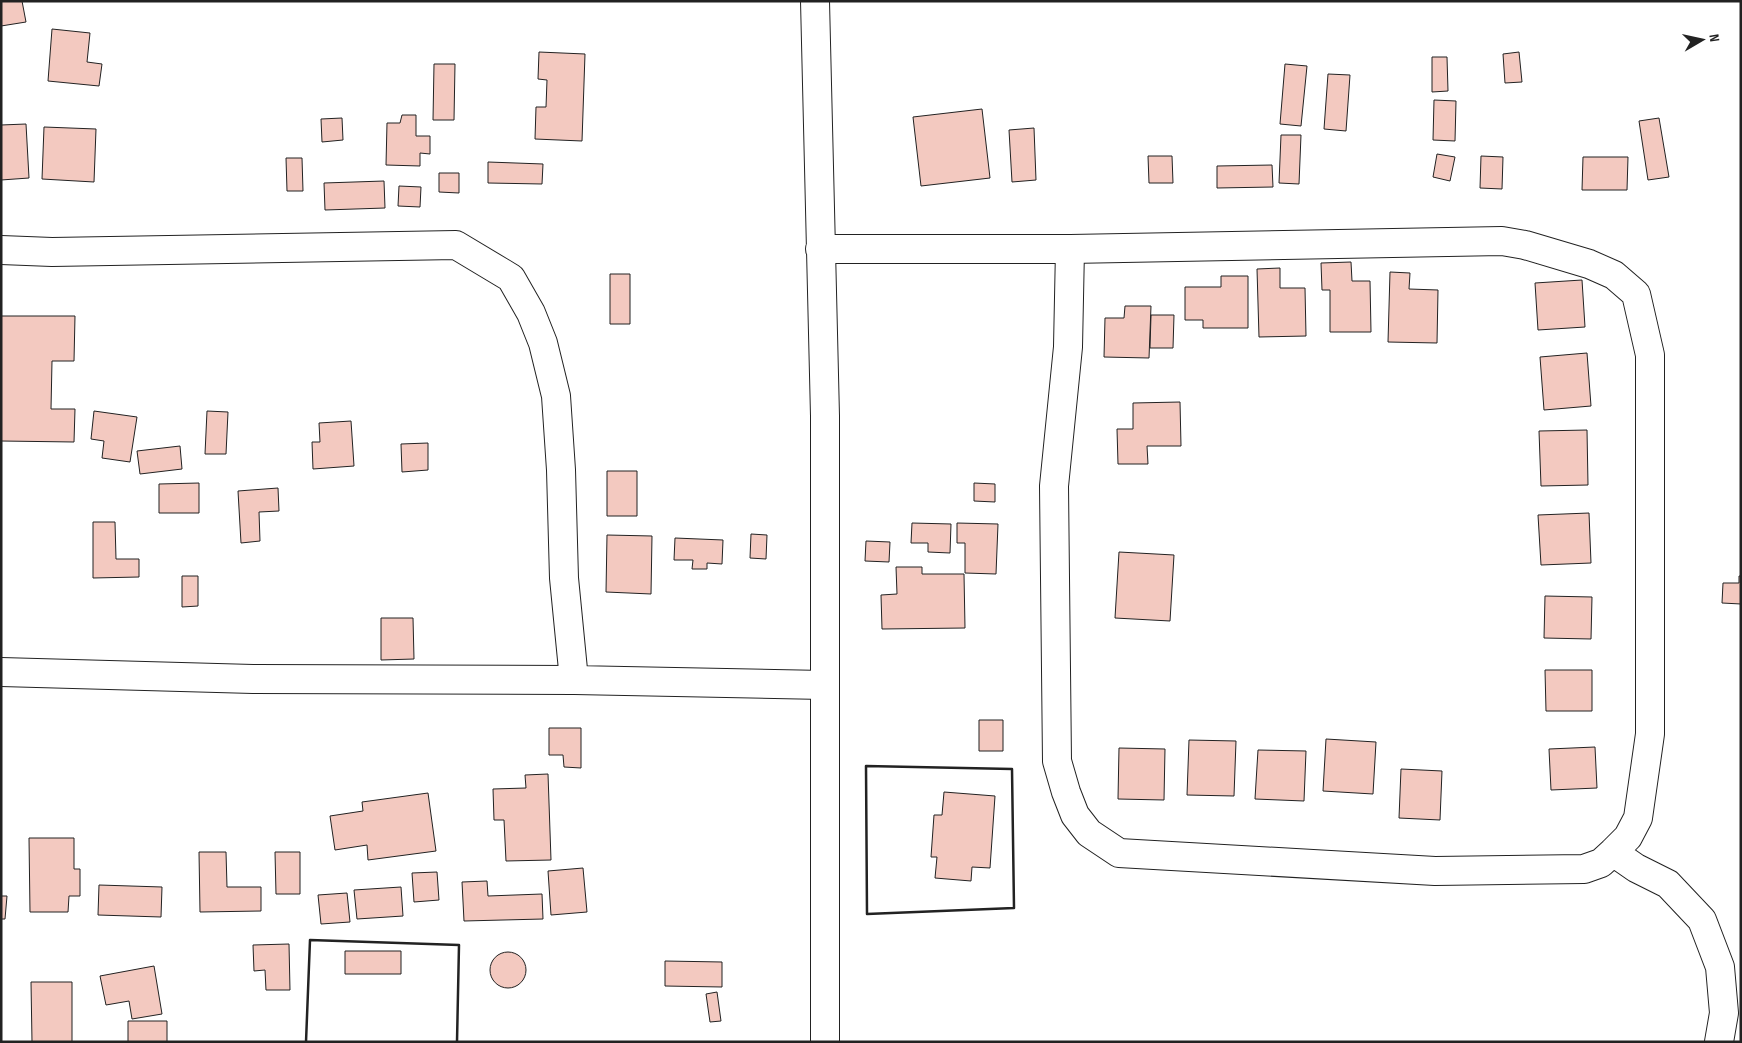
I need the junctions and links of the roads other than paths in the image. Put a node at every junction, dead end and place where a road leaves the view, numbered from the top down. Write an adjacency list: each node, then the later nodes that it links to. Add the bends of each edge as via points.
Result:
1 (815, 1): 2 (street)
2 (820, 249): 3 (street); 7 (street, via 825,416)
3 (1070, 249): 8 (street, via 1068,347 1054,486 1058,761 1075,815 1089,833 1118,853 1435,871 1584,869 1601,863); 8 (street, via 1502,241 1589,264 1614,275 1636,294 1650,355 1650,734 1638,818 1628,837)
4 (1, 250): 6 (street, via 52,252 456,245 511,278 543,343 556,396 564,578)
5 (1, 672): 6 (street, via 253,679)
6 (574, 680): 7 (street)
7 (824, 685): 9 (street)
8 (1613, 852): 10 (street, via 1668,884 1702,920 1720,967 1724,1013)
9 (825, 1042)
10 (1719, 1042)

